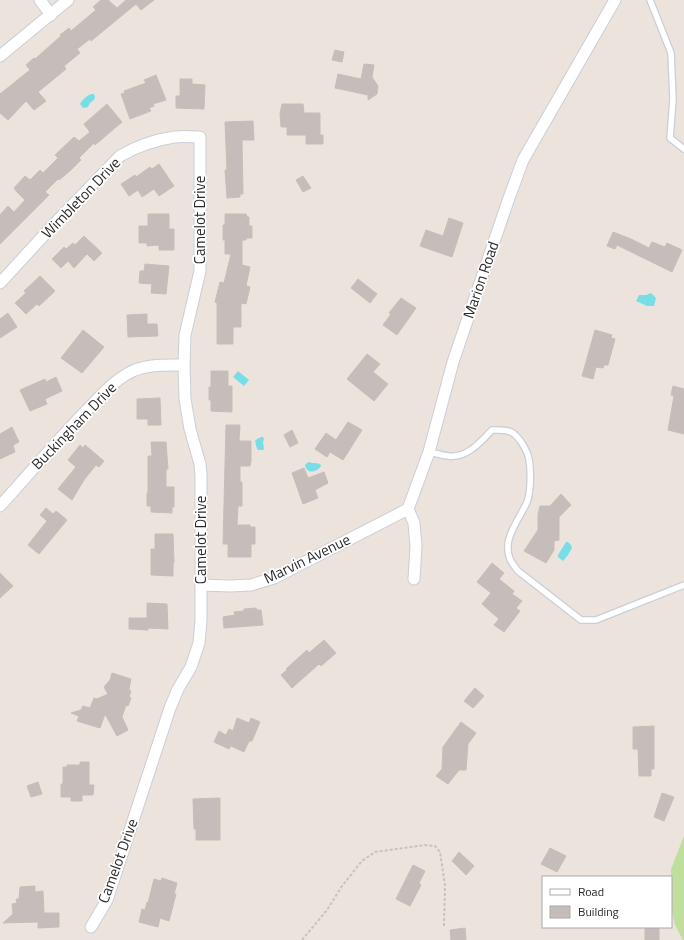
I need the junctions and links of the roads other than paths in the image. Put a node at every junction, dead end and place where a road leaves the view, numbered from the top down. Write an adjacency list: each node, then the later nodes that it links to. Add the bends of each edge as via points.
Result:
1 (40, 0): 5 (street)
2 (68, 0): 5 (street)
3 (615, 0): 11 (street, Marion Road, via 524,160 453,362)
4 (650, 0): 8 (lane, via 671,53 673,99 670,138)
5 (51, 15): 6 (street)
6 (0, 56)
7 (200, 137): 9 (street, Wimbleton Drive, via 175,137 152,142 120,156); 10 (street, Camelot Drive, via 200,271 185,335)
8 (684, 149)
9 (0, 283)
10 (184, 365): 12 (street, Buckingham Drive, via 157,365 123,376 64,434); 16 (street, Camelot Drive, via 185,399 201,475)
11 (429, 452): 13 (street, Marion Road); 15 (lane, via 449,456 460,455 469,451 492,430 510,431 522,442 529,458 530,484 527,501 508,542 508,555 518,571 581,620 596,620)
12 (0, 506)
13 (408, 509): 14 (street, via 414,523 416,546); 16 (street, Marvin Avenue, via 274,578 251,585)
14 (414, 579)
15 (684, 584)
16 (201, 585): 17 (street, Camelot Drive, via 200,636 192,667 170,708 107,900)
17 (91, 927)

